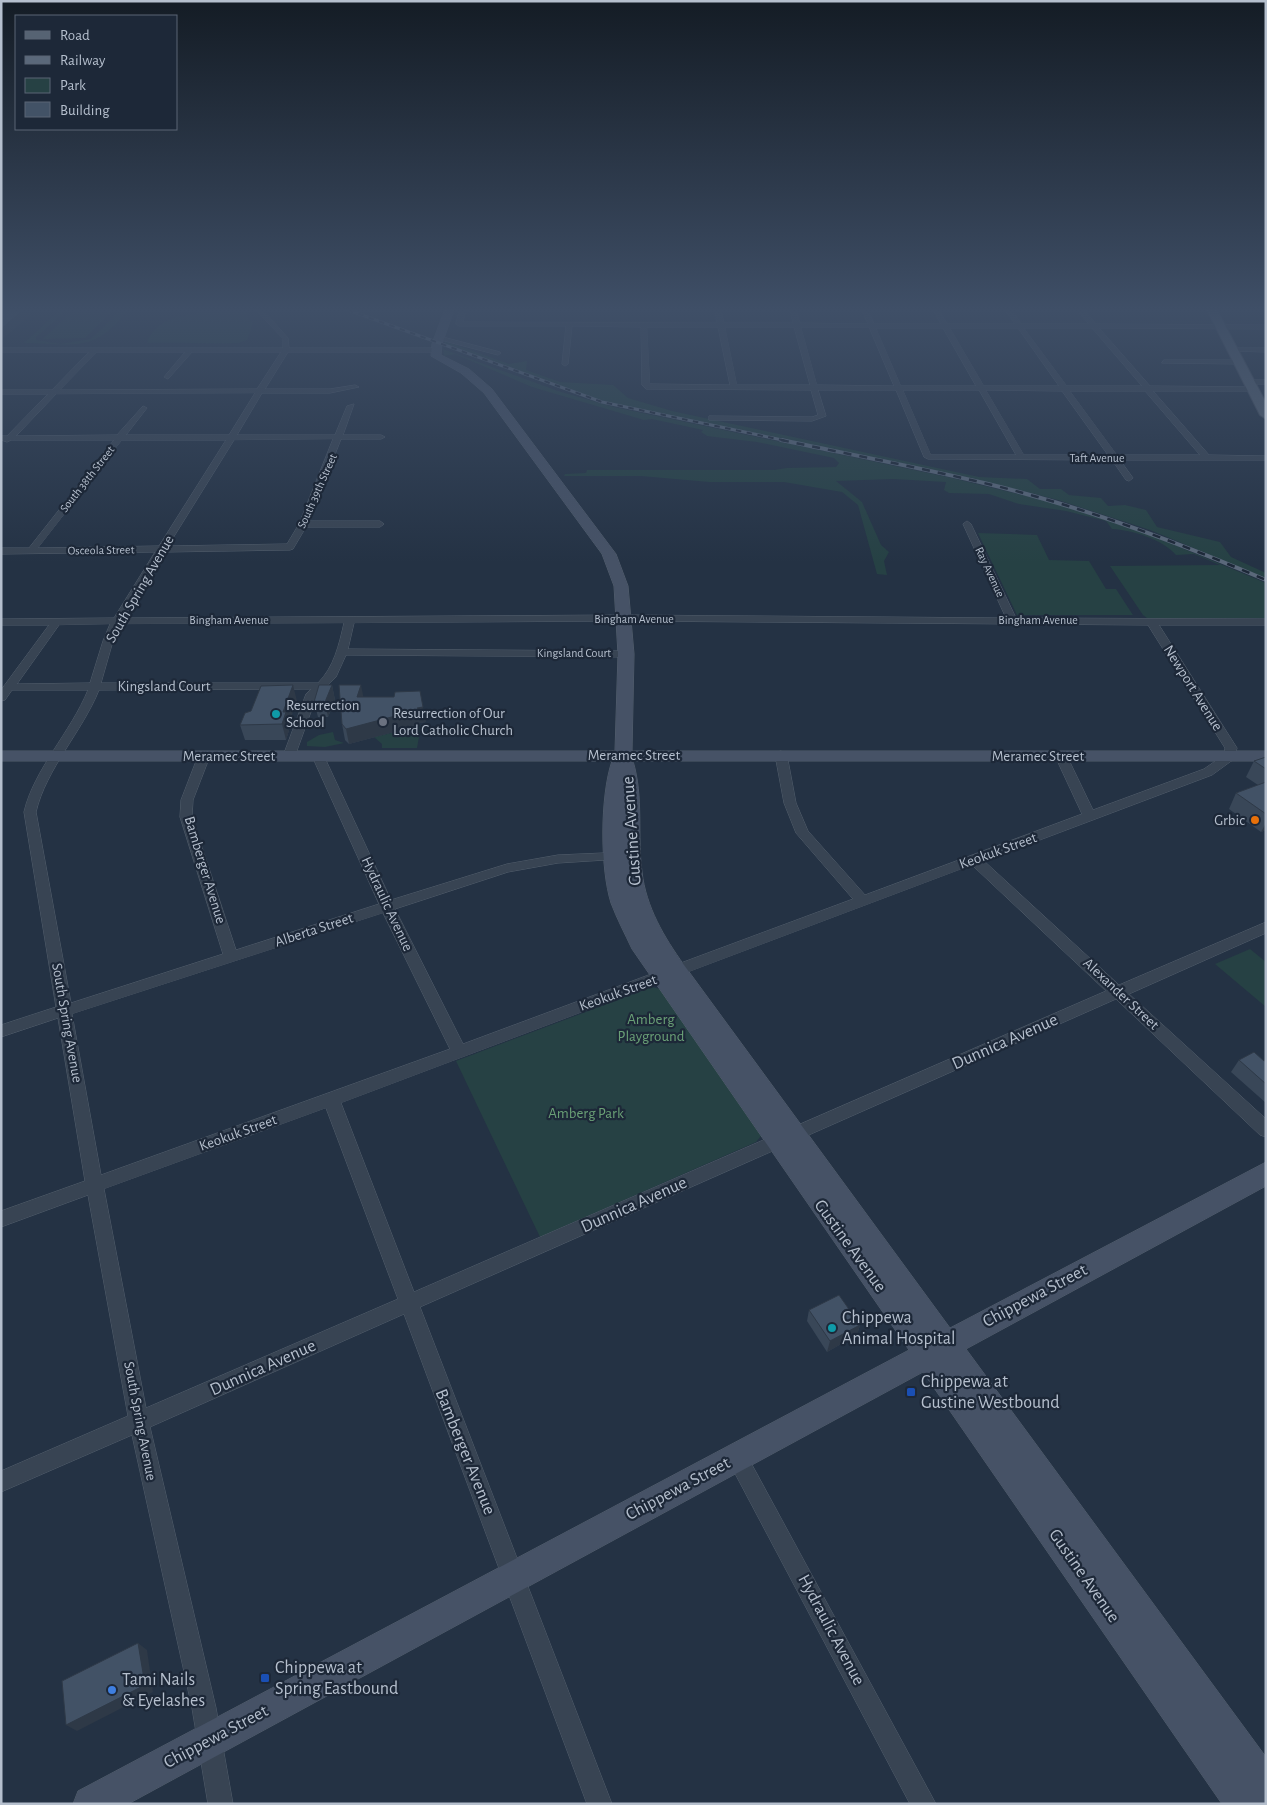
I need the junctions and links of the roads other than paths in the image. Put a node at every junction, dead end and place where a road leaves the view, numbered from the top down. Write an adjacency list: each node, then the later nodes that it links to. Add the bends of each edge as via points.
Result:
1 (53, 394): 15 (street)
2 (257, 394): 17 (street, South Spring Avenue)
3 (490, 394): 32 (street, Gustine Avenue, via 609,554 621,586)
4 (817, 394): 13 (street, via 821,413 828,415 828,419)
5 (901, 394): 20 (street, Taft Avenue, via 928,457)
6 (985, 394): 20 (street)
7 (1069, 394): 21 (street)
8 (1151, 394): 22 (street)
9 (1256, 394): 12 (main road)
10 (352, 406): 18 (street, South 39th Street)
11 (143, 408): 16 (street, South 38th Street)
12 (1266, 415)
13 (712, 418)
14 (382, 437): 18 (street)
15 (6, 438): 16 (street); 19 (street)
16 (119, 438): 17 (street); 30 (street, South 38th Street)
17 (230, 438): 18 (street); 29 (street, South Spring Avenue)
18 (338, 438): 25 (street, South 39th Street)
19 (1, 446)
20 (1021, 457): 21 (street, Taft Avenue)
21 (1114, 458): 22 (street, Taft Avenue); 24 (street)
22 (1207, 458): 23 (street, Taft Avenue)
23 (1266, 458)
24 (1129, 478)
25 (303, 524): 26 (street); 28 (street, South 39th Street)
26 (380, 524)
27 (967, 524): 34 (street, Ray Avenue)
28 (290, 547): 29 (street, Osceola Street)
29 (162, 549): 30 (street, Osceola Street); 35 (street, South Spring Avenue)
30 (31, 550): 31 (street, Osceola Street)
31 (1, 551)
32 (625, 618): 33 (street, Bingham Avenue); 34 (street, Bingham Avenue); 41 (street, Gustine Avenue)
33 (350, 620): 35 (street, Bingham Avenue); 40 (street)
34 (1012, 620): 36 (street, Bingham Avenue)
35 (118, 621): 38 (street, Bingham Avenue); 42 (street, South Spring Avenue, via 108,641)
36 (1151, 621): 39 (street, Bingham Avenue); 54 (street, Newport Avenue, via 1231,748)
37 (1, 622): 38 (street, Bingham Avenue)
38 (56, 622): 44 (street)
39 (1266, 622)
40 (342, 652): 41 (street, Kingsland Court); 43 (street, via 332,675)
41 (626, 654): 46 (street, Gustine Avenue)
42 (95, 686): 43 (street, Kingsland Court); 44 (street, Kingsland Court); 49 (street, South Spring Avenue, via 85,711)
43 (319, 686): 51 (street, via 312,694)
44 (10, 687): 45 (street)
45 (1, 698)
46 (623, 755): 47 (street, Meramec Street); 52 (street, Meramec Street); 57 (street, Gustine Avenue, via 615,779)
47 (781, 755): 53 (street, Meramec Street); 59 (street, via 792,811 802,834)
48 (1, 756): 49 (street, Meramec Street)
49 (59, 756): 50 (street, Meramec Street); 65 (street, South Spring Avenue, via 34,795 30,812)
50 (204, 756): 51 (street, Meramec Street); 62 (street, Bamberger Avenue, via 187,800 186,817)
51 (289, 756): 52 (street, Meramec Street)
52 (318, 756): 60 (street, Hydraulic Avenue)
53 (1061, 756): 54 (street, Meramec Street); 56 (street)
54 (1230, 756): 55 (street, Meramec Street); 56 (street, Keokuk Street, via 1208,772)
55 (1266, 756)
56 (1090, 817): 58 (street, Keokuk Street)
57 (622, 855): 60 (street, Alberta Street, via 558,859 515,866); 63 (street, Gustine Avenue, via 621,902 628,922)
58 (975, 860): 59 (street, Keokuk Street); 64 (street, Alexander Street)
59 (863, 901): 63 (street, Keokuk Street)
60 (387, 906): 62 (street, Alberta Street); 67 (street, Hydraulic Avenue)
61 (1266, 927): 64 (street, Dunnica Avenue)
62 (231, 956): 65 (street, Alberta Street)
63 (668, 974): 67 (street, Keokuk Street); 70 (street, Gustine Avenue)
64 (1118, 992): 69 (street, Alexander Street); 70 (street, Dunnica Avenue)
65 (65, 1010): 66 (street, Alberta Street); 72 (street, South Spring Avenue)
66 (1, 1031)
67 (458, 1051): 68 (street, Keokuk Street)
68 (331, 1099): 72 (street, Keokuk Street); 74 (street, Bamberger Avenue)
69 (1266, 1130)
70 (786, 1139): 74 (street, Dunnica Avenue); 75 (street, Gustine Avenue)
71 (1266, 1173): 75 (street, Chippewa Street)
72 (95, 1184): 73 (street, Keokuk Street); 76 (street, South Spring Avenue)
73 (1, 1219)
74 (408, 1304): 76 (street, Dunnica Avenue); 79 (street, Bamberger Avenue)
75 (937, 1349): 77 (street, Chippewa Street); 81 (street, Gustine Avenue); 86 (street, Gustine Avenue)
76 (139, 1422): 78 (street, Dunnica Avenue); 80 (street, South Spring Avenue)
77 (737, 1457): 79 (street, Chippewa Street); 85 (street, Hydraulic Avenue)
78 (1, 1482)
79 (514, 1576): 80 (street, Chippewa Street); 84 (street, Bamberger Avenue)
80 (212, 1739): 82 (street, Chippewa Street); 83 (street, South Spring Avenue)
81 (1266, 1787)
82 (91, 1804)
83 (221, 1804)
84 (600, 1804)
85 (924, 1804)
86 (1244, 1804)

